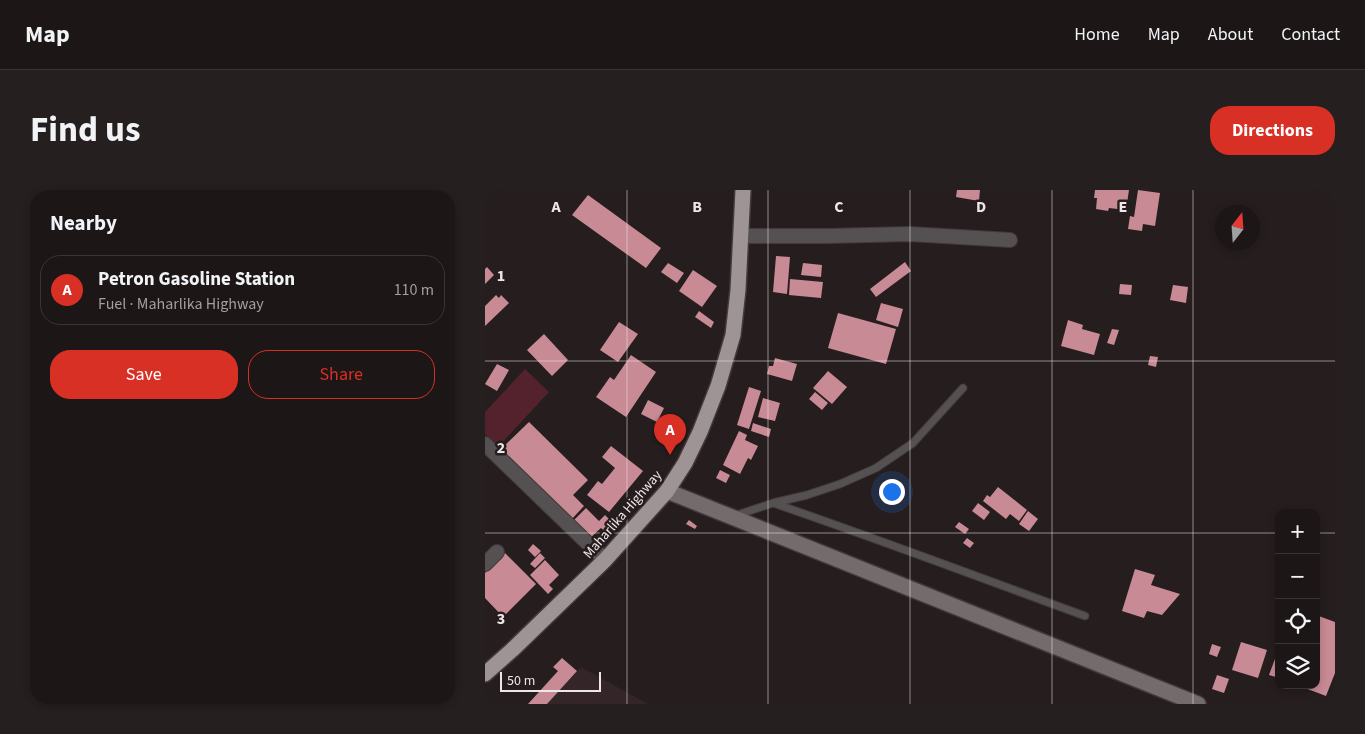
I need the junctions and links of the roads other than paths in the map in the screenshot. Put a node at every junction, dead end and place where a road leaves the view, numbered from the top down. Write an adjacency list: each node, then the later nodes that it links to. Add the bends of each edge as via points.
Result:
1 (743, 190): 2 (highway, Maharlika Highway)
2 (742, 236): 3 (street, via 910,234); 6 (highway, Maharlika Highway, via 733,335 718,386 685,463)
3 (1010, 240)
4 (963, 388): 7 (lane, via 913,443 876,468 841,484)
5 (485, 444): 10 (street)
6 (667, 491): 8 (street); 10 (highway, Maharlika Highway)
7 (773, 503): 8 (lane); 12 (lane)
8 (732, 517): 14 (street)
9 (497, 552): 11 (street)
10 (605, 560): 13 (highway, Maharlika Highway)
11 (485, 564)
12 (1085, 616)
13 (485, 674)
14 (1198, 704)

